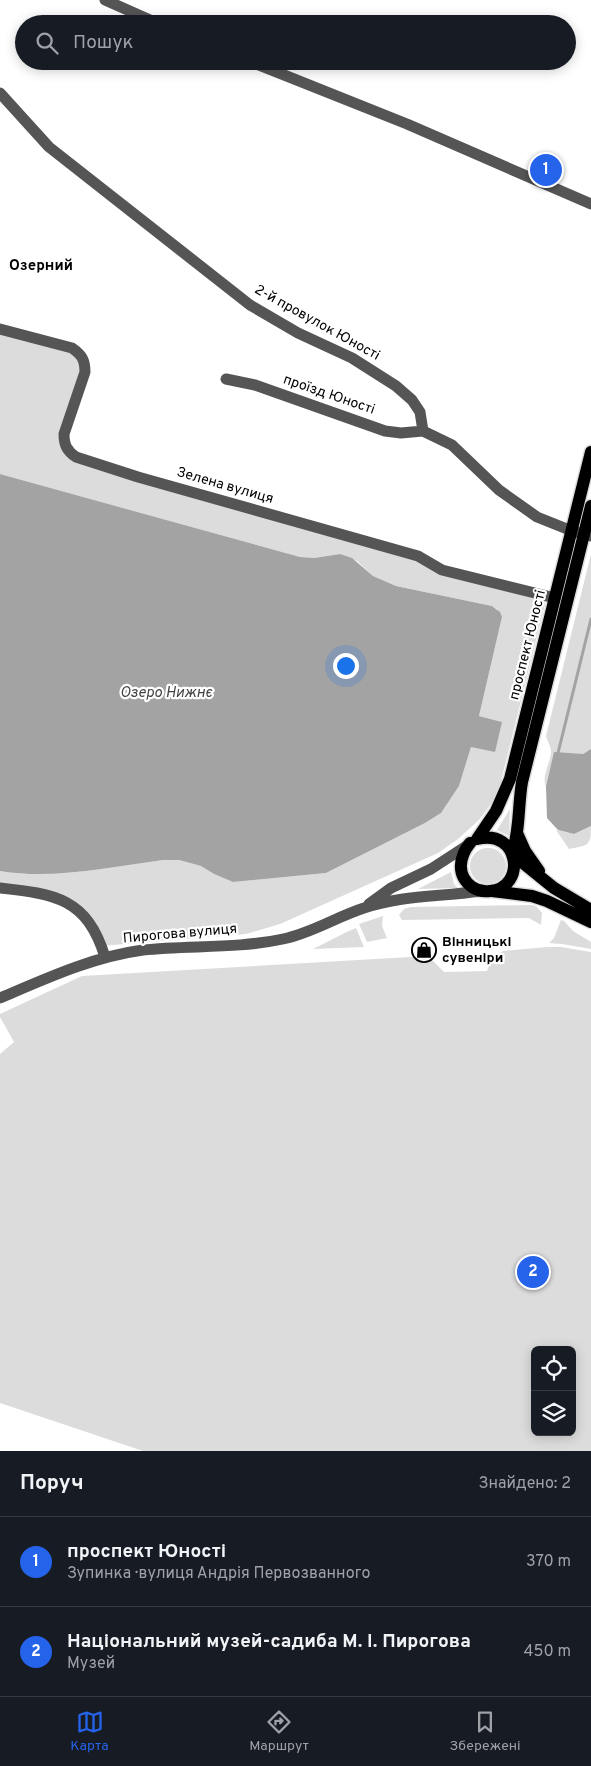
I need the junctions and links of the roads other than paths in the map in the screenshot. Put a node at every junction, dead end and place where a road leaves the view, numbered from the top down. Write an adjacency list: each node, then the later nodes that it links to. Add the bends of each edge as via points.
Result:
1 (105, 0): 2 (street)
2 (139, 15)
3 (272, 70): 5 (street, via 407,124)
4 (2, 100): 8 (street, 2-й провулок Юності, via 49,147 250,305 298,333 352,358 396,386 420,412)
5 (591, 204)
6 (0, 329): 12 (street, Зелена вулиця, via 72,348 80,354 85,363 84,372 64,434 68,452 76,457 418,556 442,570)
7 (226, 379): 8 (street, проїзд Юності, via 255,385 385,431)
8 (423, 431): 11 (street, via 452,445 499,490 536,517)
9 (591, 452): 11 (main road, проспект Юності)
10 (591, 506): 11 (main road, проспект Юності)
11 (582, 533): 12 (main road, проспект Юності); 13 (main road, проспект Юності, via 522,782)
12 (555, 598): 14 (main road, проспект Юності, via 510,779 502,800)
13 (517, 833): 15 (main road, проспект Юності); 16 (main road)
14 (474, 841): 15 (main road, via 484,837 499,840); 18 (main road, via 464,851 460,870 470,886); 19 (street, Пирогова вулиця, via 431,869 391,888)
15 (512, 854): 16 (main road); 18 (main road, via 512,876 506,884)
16 (545, 881): 20 (main road)
17 (0, 888): 22 (street, via 39,894 72,904 92,926)
18 (486, 891): 19 (street, Пирогова вулиця, via 400,898); 21 (main road, Пирогова вулиця, via 532,896)
19 (363, 908): 22 (street, Пирогова вулиця, via 318,929 284,939 144,950)
20 (591, 910)
21 (591, 922)
22 (105, 957): 23 (street, Пирогова вулиця)
23 (0, 998)

